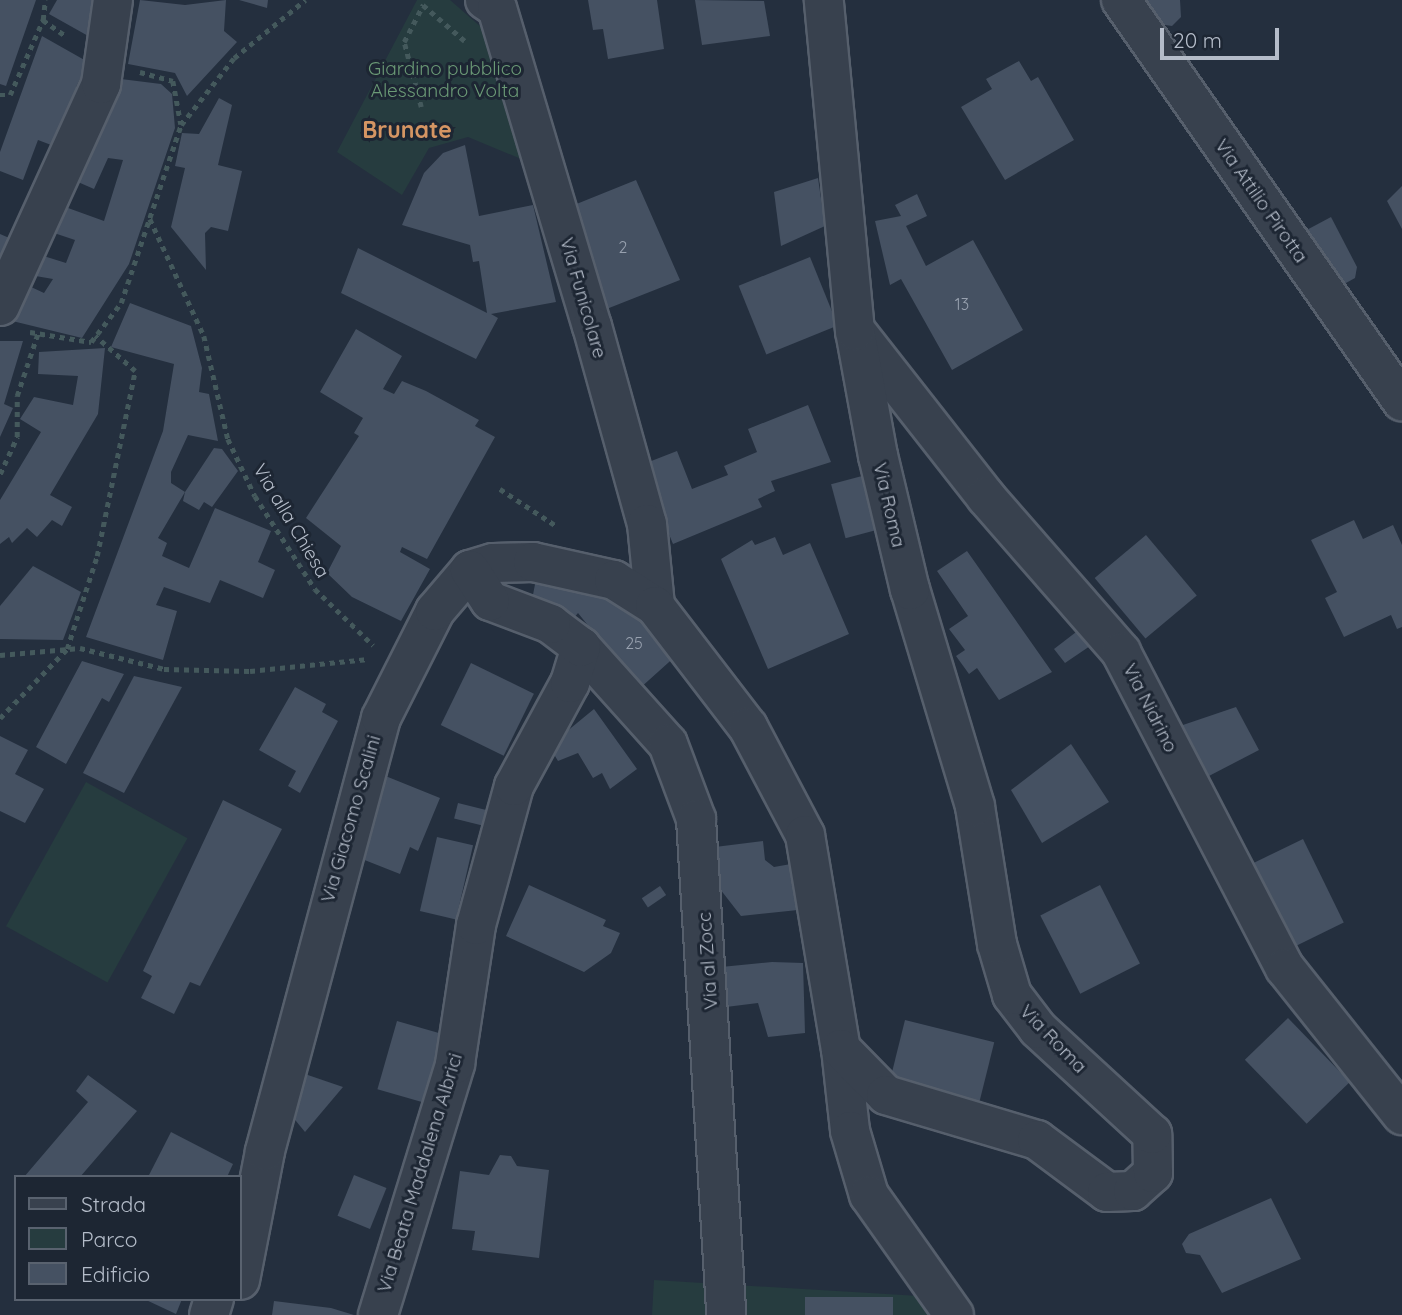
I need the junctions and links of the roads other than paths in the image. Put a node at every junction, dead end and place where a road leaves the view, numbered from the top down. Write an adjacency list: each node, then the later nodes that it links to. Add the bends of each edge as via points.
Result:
1 (113, 0): 5 (street, via 101,84)
2 (824, 0): 6 (street, Via Roma)
3 (1121, 0): 7 (street, Via Attilio Pirotta)
4 (495, 3): 9 (street, Via Funicolare, via 647,524)
5 (13, 319)
6 (855, 331): 11 (street, Via Roma, via 909,590 975,806 1012,995 1038,1029 1152,1134 1153,1173 1133,1191 1107,1192 1037,1140 886,1095); 12 (street, Via Nidrino, via 986,497 1121,652 1285,968)
7 (1402, 401)
8 (470, 570): 9 (street, via 533,562 576,570 614,580); 10 (street, via 490,601 551,624); 13 (street, Via Giacomo Scalini, via 435,611 381,718)
9 (655, 606): 11 (street, via 748,727 799,816)
10 (581, 647): 16 (street, Via Beata Maddalena Albrici, via 570,683 514,786 476,925 455,1064); 17 (street, Via al Zocc, via 668,744 696,818)
11 (841, 1049): 18 (street, via 850,1131 869,1195)
12 (1402, 1115)
13 (265, 1152): 14 (street); 15 (street, Via Giacomo Scalini)
14 (242, 1218)
15 (242, 1270)
16 (378, 1315)
17 (726, 1315)
18 (954, 1315)

